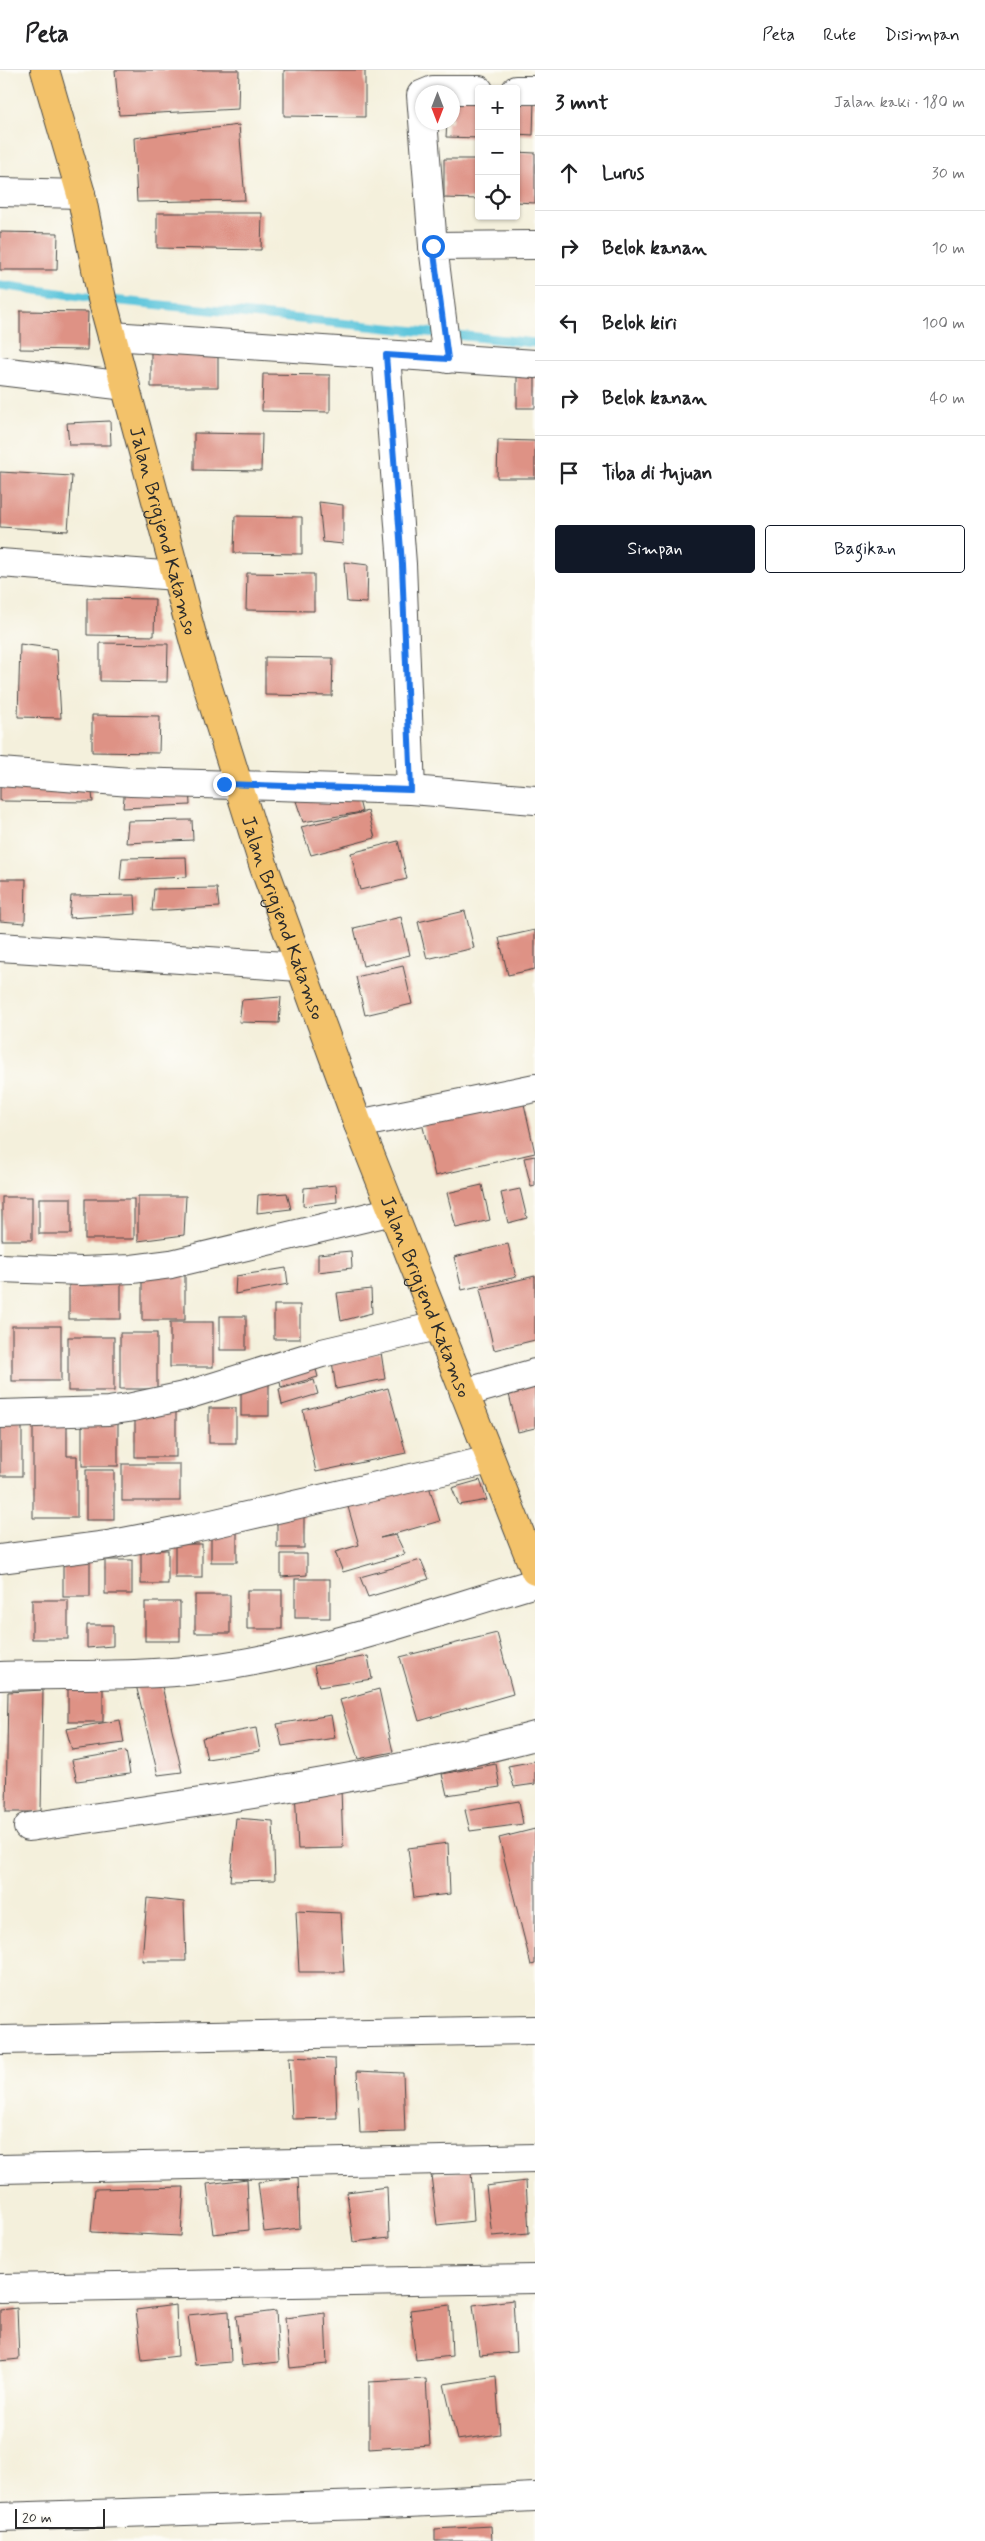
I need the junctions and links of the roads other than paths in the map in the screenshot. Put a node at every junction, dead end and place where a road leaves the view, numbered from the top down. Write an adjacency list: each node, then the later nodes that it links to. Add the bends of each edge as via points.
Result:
1 (45, 70): 6 (highway, Jalan Brigjend Katamso)
2 (475, 90): 8 (street, via 433,90 421,95)
3 (520, 90): 4 (street)
4 (535, 90)
5 (0, 192): 6 (street)
6 (81, 194): 9 (highway, Jalan Brigjend Katamso)
7 (535, 244): 8 (street)
8 (433, 246): 11 (street)
9 (112, 336): 10 (street); 14 (highway, Jalan Brigjend Katamso)
10 (386, 355): 11 (street); 19 (street, via 402,564)
11 (448, 359): 12 (street)
12 (535, 364)
13 (0, 371): 14 (street)
14 (126, 386): 16 (highway, Jalan Brigjend Katamso)
15 (0, 563): 16 (street)
16 (177, 576): 18 (highway, Jalan Brigjend Katamso, via 194,646)
17 (0, 772): 18 (street, via 130,782)
18 (237, 784): 19 (street); 22 (highway, Jalan Brigjend Katamso)
19 (411, 790): 20 (street)
20 (535, 800)
21 (0, 947): 22 (street)
22 (299, 967): 24 (highway, Jalan Brigjend Katamso)
23 (535, 1088): 24 (street)
24 (358, 1124): 25 (highway, Jalan Brigjend Katamso)
25 (392, 1211): 26 (street, via 171,1264 82,1271); 27 (highway, Jalan Brigjend Katamso)
26 (0, 1268)
27 (437, 1326): 29 (highway, Jalan Brigjend Katamso); 30 (street, via 322,1354 184,1396 128,1408)
28 (535, 1373): 29 (street)
29 (464, 1393): 31 (highway, Jalan Brigjend Katamso)
30 (0, 1414)
31 (490, 1460): 32 (street, via 190,1529 99,1546); 33 (highway, Jalan Brigjend Katamso)
32 (0, 1559)
33 (535, 1571)
34 (535, 1583): 35 (street, via 318,1647 258,1660 175,1672)
35 (0, 1676)
36 (535, 1736): 37 (street, via 413,1766 304,1787)
37 (28, 1827)
38 (535, 2030): 39 (street)
39 (0, 2040)
40 (535, 2158): 41 (street)
41 (0, 2169)
42 (535, 2279): 43 (street)
43 (0, 2288)
44 (535, 2497): 45 (street)
45 (0, 2517)

